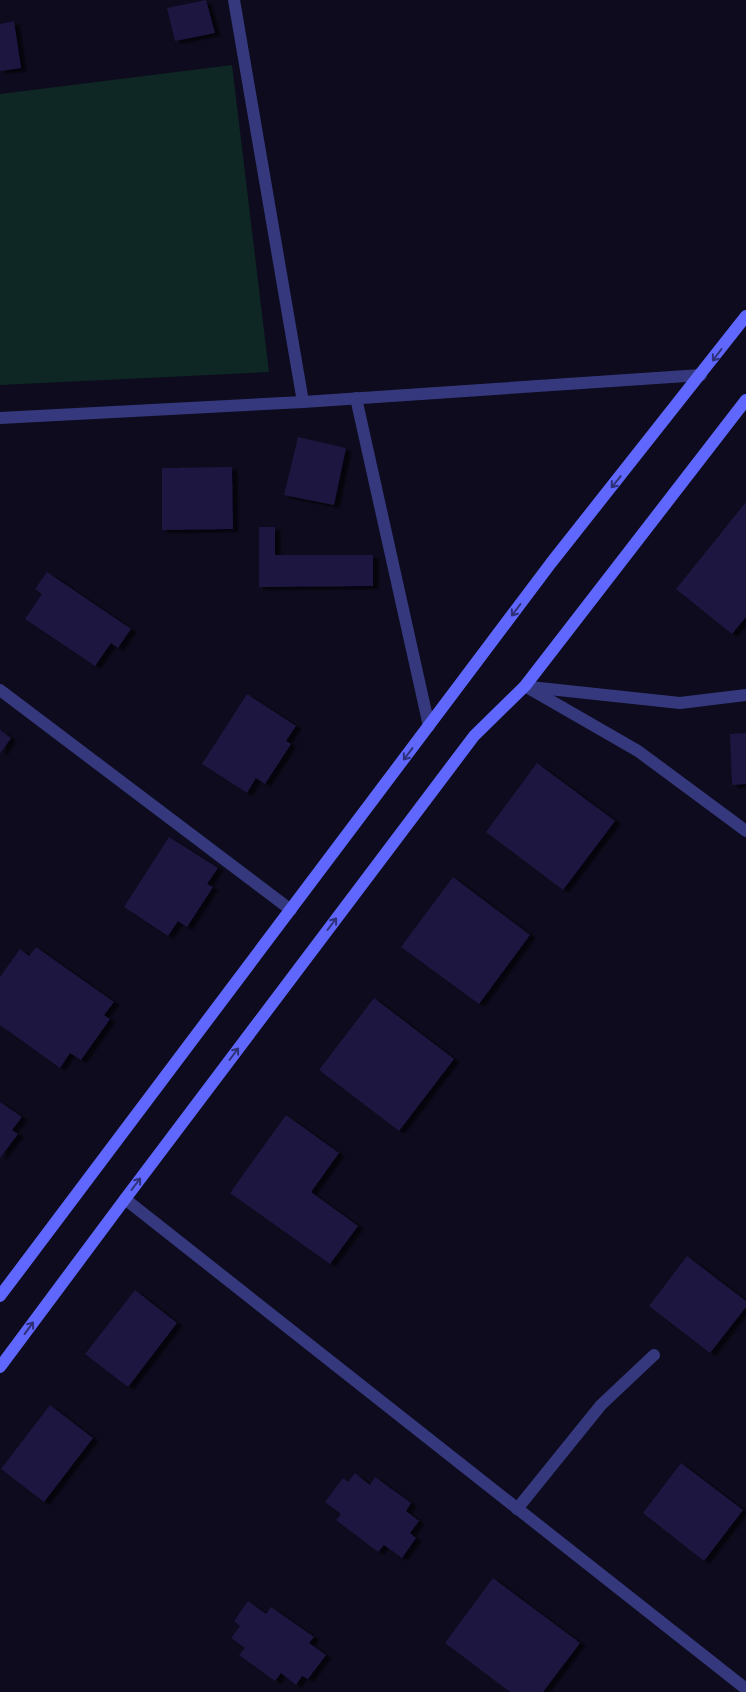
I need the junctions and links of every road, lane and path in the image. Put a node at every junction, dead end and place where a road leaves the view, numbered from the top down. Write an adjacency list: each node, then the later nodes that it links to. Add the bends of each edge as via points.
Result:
1 (234, 0): 6 (street)
2 (746, 316): 3 (main road, one-way to 3)
3 (701, 375): 4 (street); 11 (main road, one-way to 11, via 551,563)
4 (356, 398): 6 (street); 11 (street)
5 (746, 400): 8 (main road)
6 (303, 402): 7 (street)
7 (0, 418)
8 (525, 686): 10 (street, via 680,704); 12 (street, via 638,751); 14 (main road, one-way to 8, via 474,736)
9 (0, 690): 13 (street)
10 (746, 695)
11 (429, 726): 13 (main road, one-way to 13)
12 (746, 831)
13 (290, 910): 15 (main road)
14 (125, 1198): 17 (main road, one-way to 14); 18 (street)
15 (0, 1296)
16 (654, 1354): 18 (street, via 601,1405)
17 (0, 1367)
18 (517, 1509): 19 (street)
19 (746, 1689)

